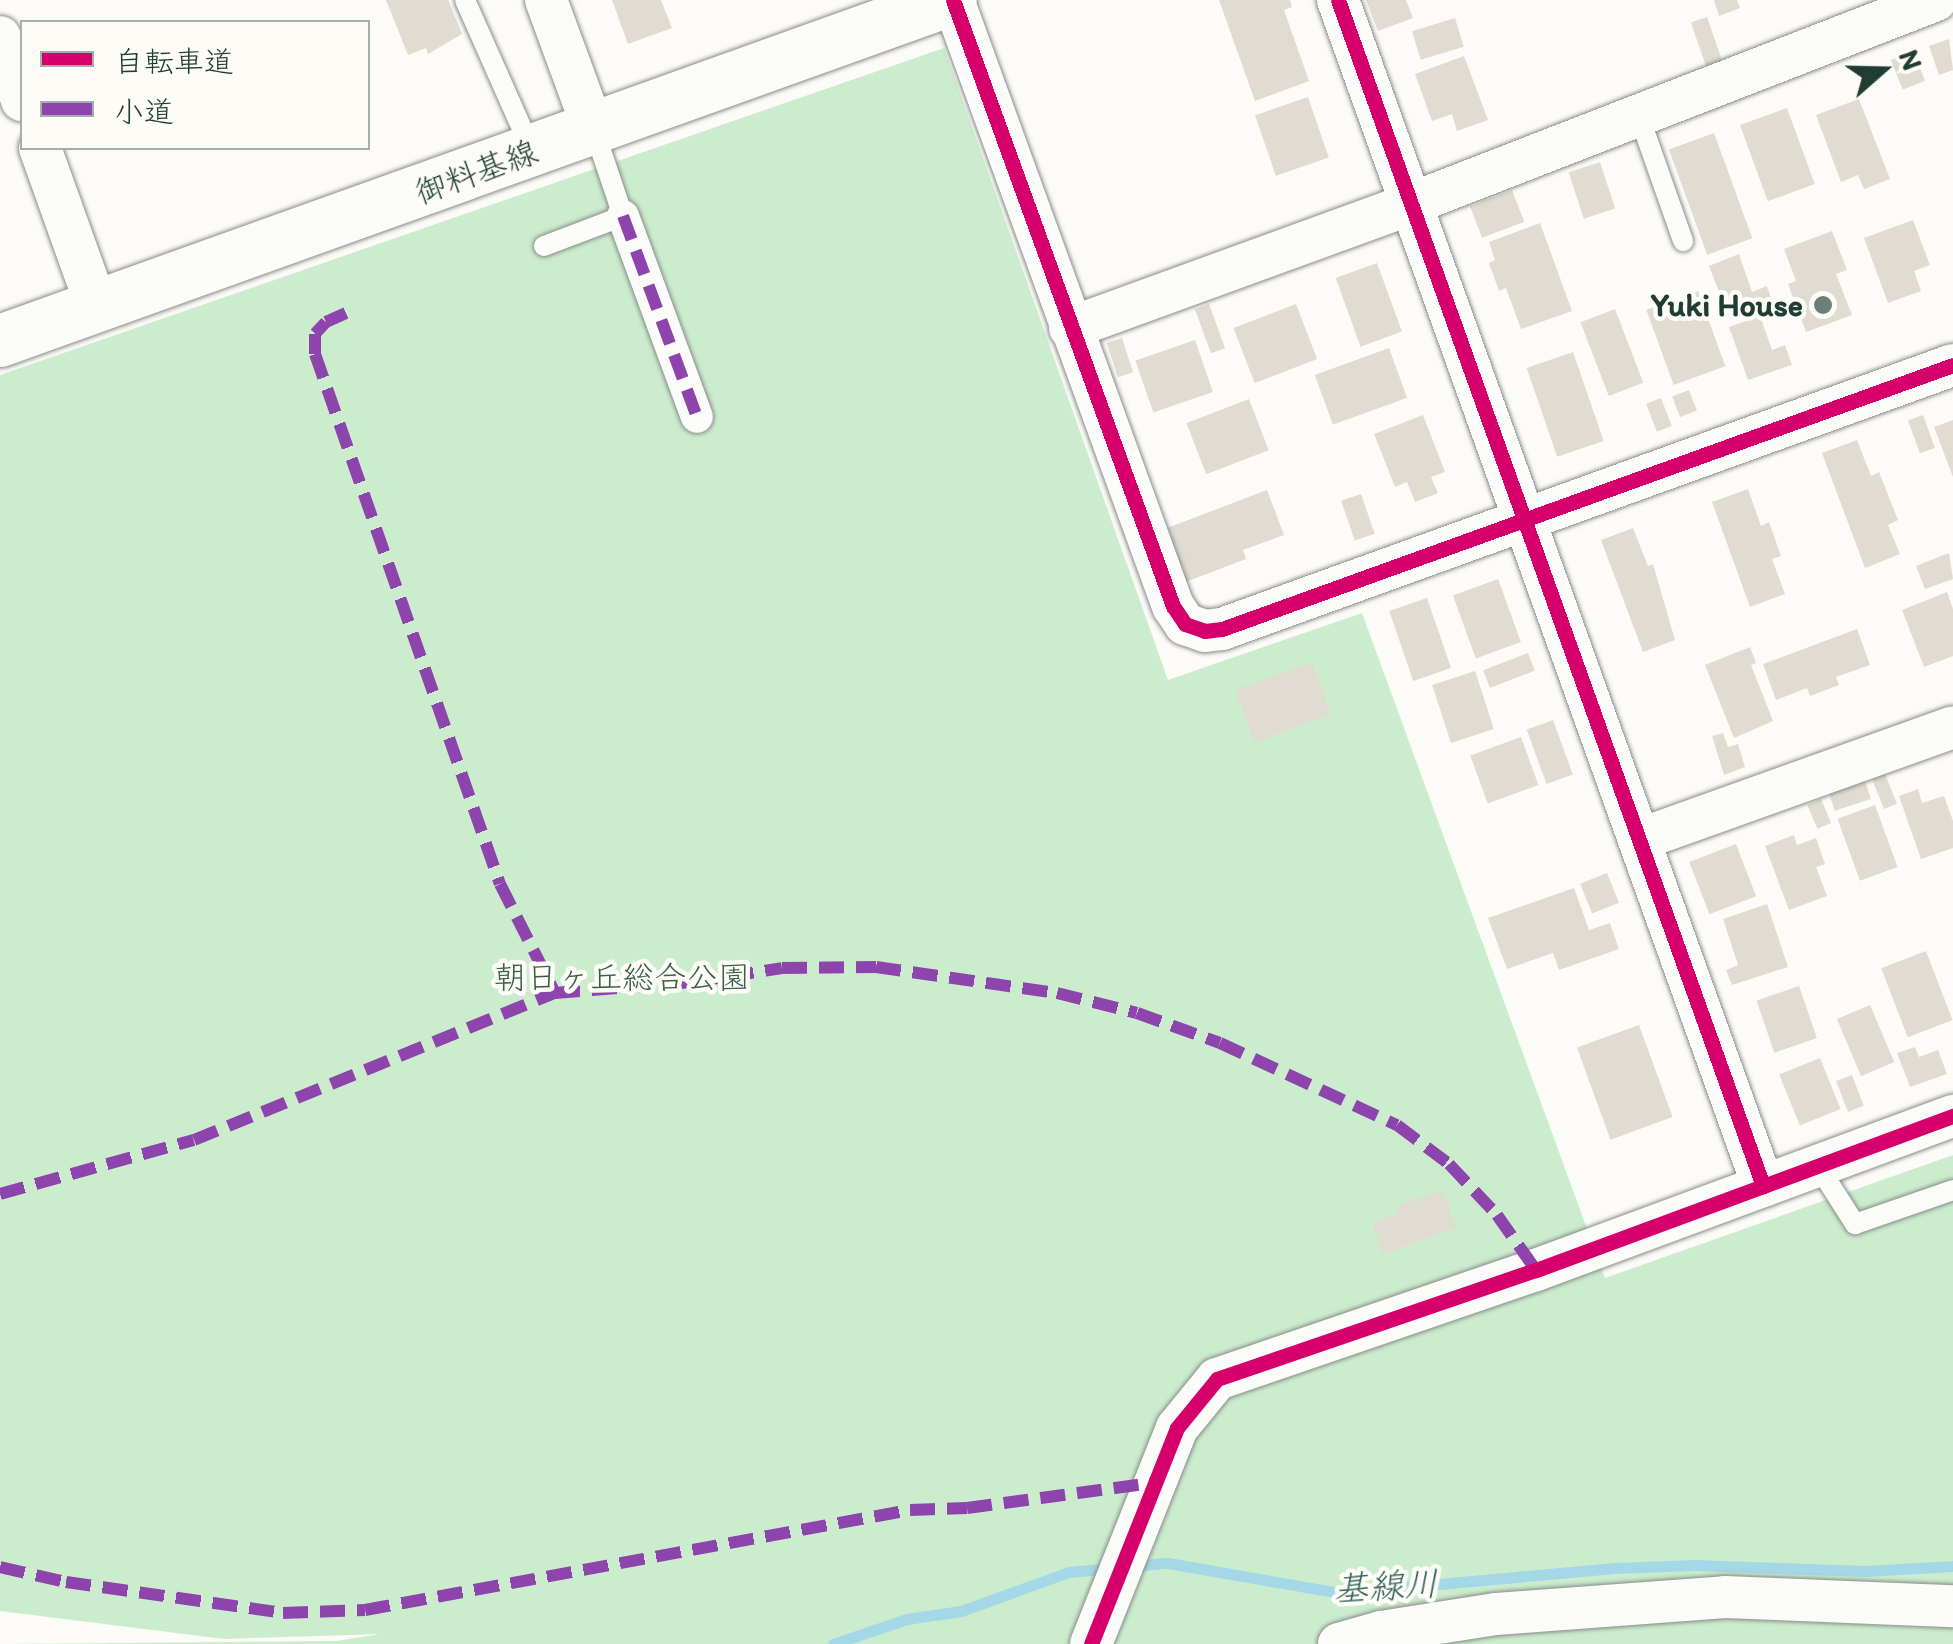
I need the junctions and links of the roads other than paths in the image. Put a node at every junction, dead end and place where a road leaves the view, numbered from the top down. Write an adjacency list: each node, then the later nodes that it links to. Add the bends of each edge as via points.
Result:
1 (465, 0): 11 (lane)
2 (546, 0): 9 (street)
3 (952, 0): 9 (street, 御料基線); 17 (street)
4 (1338, 0): 12 (street)
5 (1936, 0): 8 (street)
6 (0, 37): 7 (street)
7 (20, 94)
8 (1638, 113): 12 (street); 14 (lane)
9 (593, 128): 11 (street, 御料基線); 13 (lane)
10 (41, 150): 16 (street)
11 (532, 152): 16 (street, 御料基線)
12 (1412, 204): 17 (street); 21 (street)
13 (623, 216): 15 (lane); 20 (street)
14 (1683, 241)
15 (544, 246)
16 (97, 308): 18 (street, 御料基線)
17 (1070, 328): 21 (street, via 1172,606 1185,624 1222,629)
18 (0, 341)
19 (1953, 364): 21 (street)
20 (697, 418)
21 (1526, 519): 23 (street)
22 (1953, 727): 23 (street)
23 (1641, 839): 26 (street)
24 (1953, 1116): 25 (street)
25 (1818, 1166): 26 (street); 27 (lane, via 1855,1224)
26 (1763, 1186): 29 (street, via 1217,1380 1177,1428)
27 (1953, 1190)
28 (1953, 1606): 30 (street, via 1725,1598 1496,1614)
29 (1091, 1644)
30 (1339, 1644)

